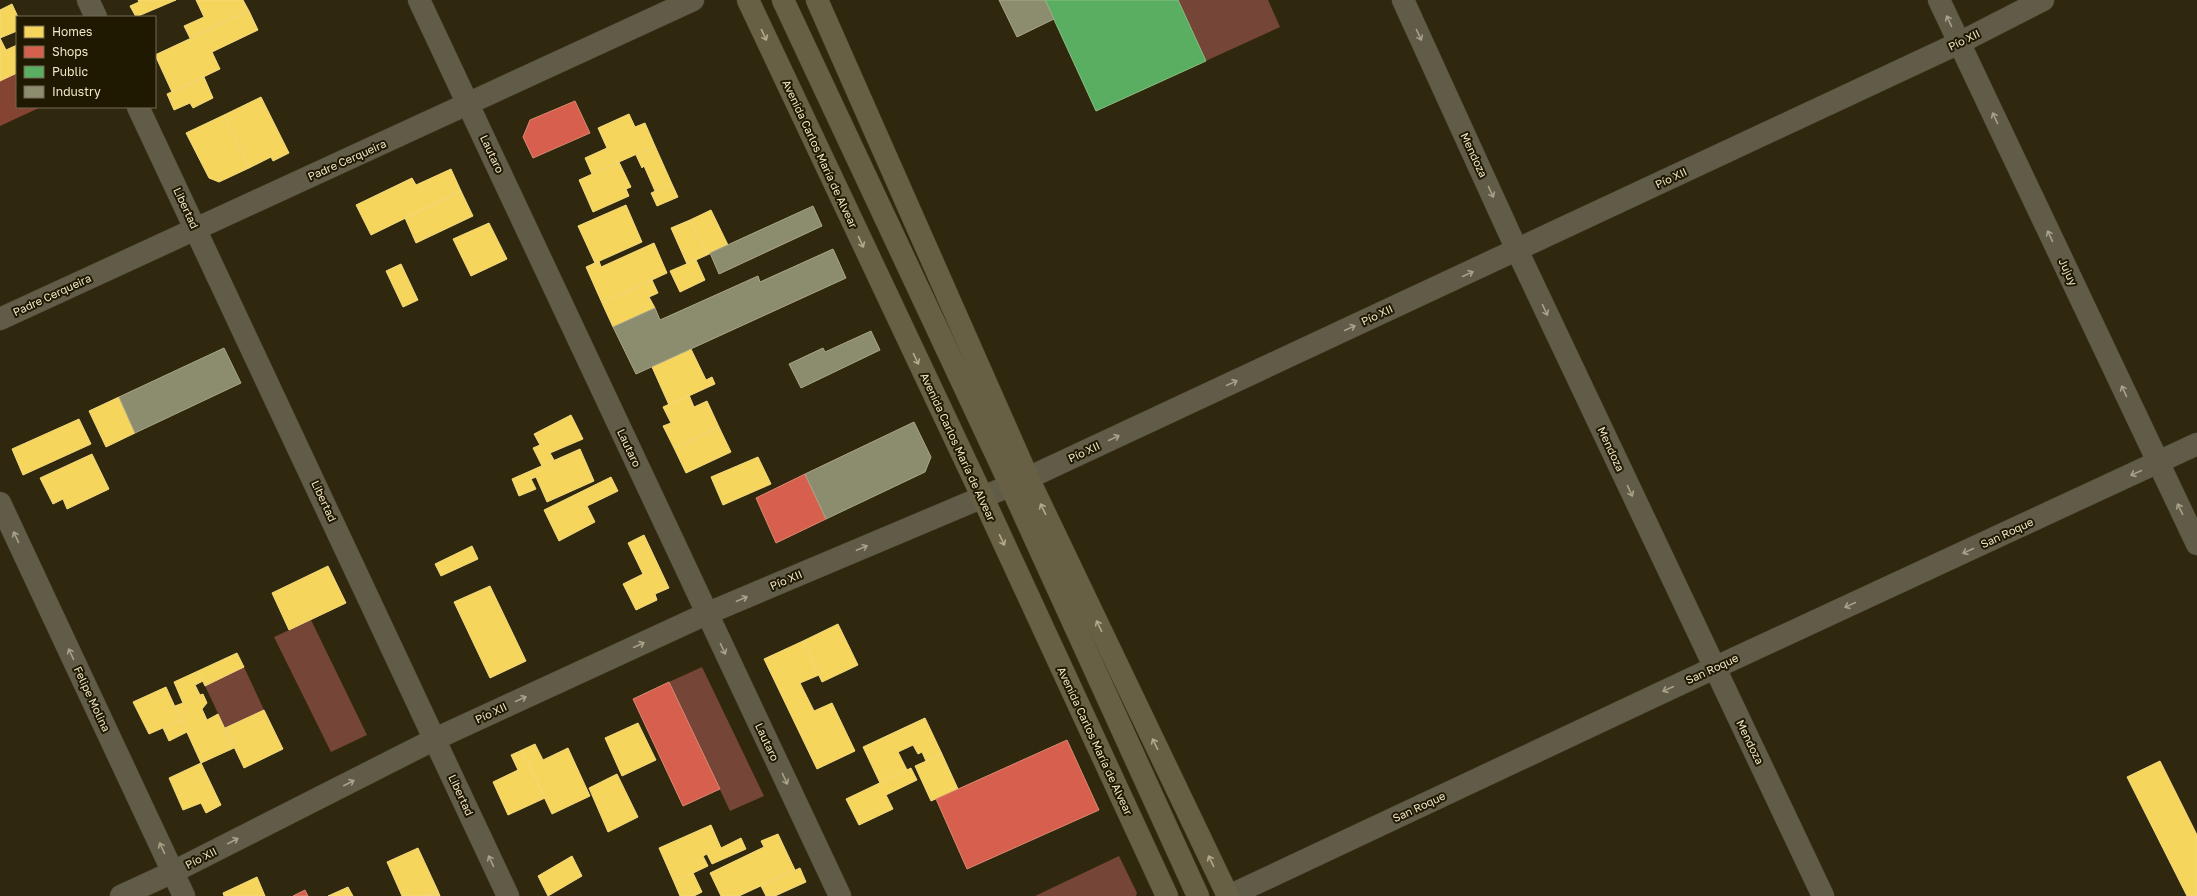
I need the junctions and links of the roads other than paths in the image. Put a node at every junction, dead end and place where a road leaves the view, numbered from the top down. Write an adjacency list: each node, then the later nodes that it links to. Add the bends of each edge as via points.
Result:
1 (88, 0): 10 (street)
2 (419, 0): 12 (street, Lautaro)
3 (693, 0): 12 (street, Padre Cerqueira)
4 (748, 0): 20 (main road, Avenida Carlos María de Alvear, one-way to 20)
5 (783, 0): 19 (main road)
6 (817, 0): 19 (main road)
7 (1403, 0): 15 (street, Mendoza, one-way to 15)
8 (1939, 0): 11 (street, Jujuy, one-way to 8)
9 (2043, 0): 11 (street, Pío XII)
10 (96, 16)
11 (1959, 43): 15 (street, Pío XII); 18 (street, Jujuy, one-way to 11)
12 (469, 104): 14 (street, Padre Cerqueira); 23 (street, Lautaro)
13 (138, 108): 14 (street, Libertad)
14 (196, 228): 16 (street, Padre Cerqueira); 25 (street, Libertad)
15 (1517, 250): 19 (street, Pío XII, one-way to 15); 24 (street, Mendoza, one-way to 24)
16 (0, 319)
17 (2197, 444): 18 (street, San Roque)
18 (2158, 463): 22 (street, Jujuy, one-way to 18); 24 (street, San Roque, one-way to 24)
19 (1019, 481): 20 (street, Pío XII); 32 (main road); 33 (main road, one-way to 19)
20 (983, 498): 23 (street, Pío XII, one-way to 20); 31 (main road, Avenida Carlos María de Alvear, one-way to 31)
21 (0, 503): 26 (street, Felipe Molina, one-way to 21)
22 (2197, 544)
23 (706, 614): 25 (street, Pío XII, one-way to 23); 30 (street, Lautaro, one-way to 30)
24 (1714, 668): 33 (street, San Roque, one-way to 33); 34 (street, Mendoza)
25 (435, 739): 26 (street, Pío XII, one-way to 25); 29 (street, Libertad, one-way to 25)
26 (173, 872): 27 (street, Pío XII); 28 (street, Felipe Molina)
27 (120, 896)
28 (184, 896)
29 (508, 896)
30 (840, 896)
31 (1167, 896)
32 (1198, 896)
33 (1229, 896)
34 (1823, 896)

